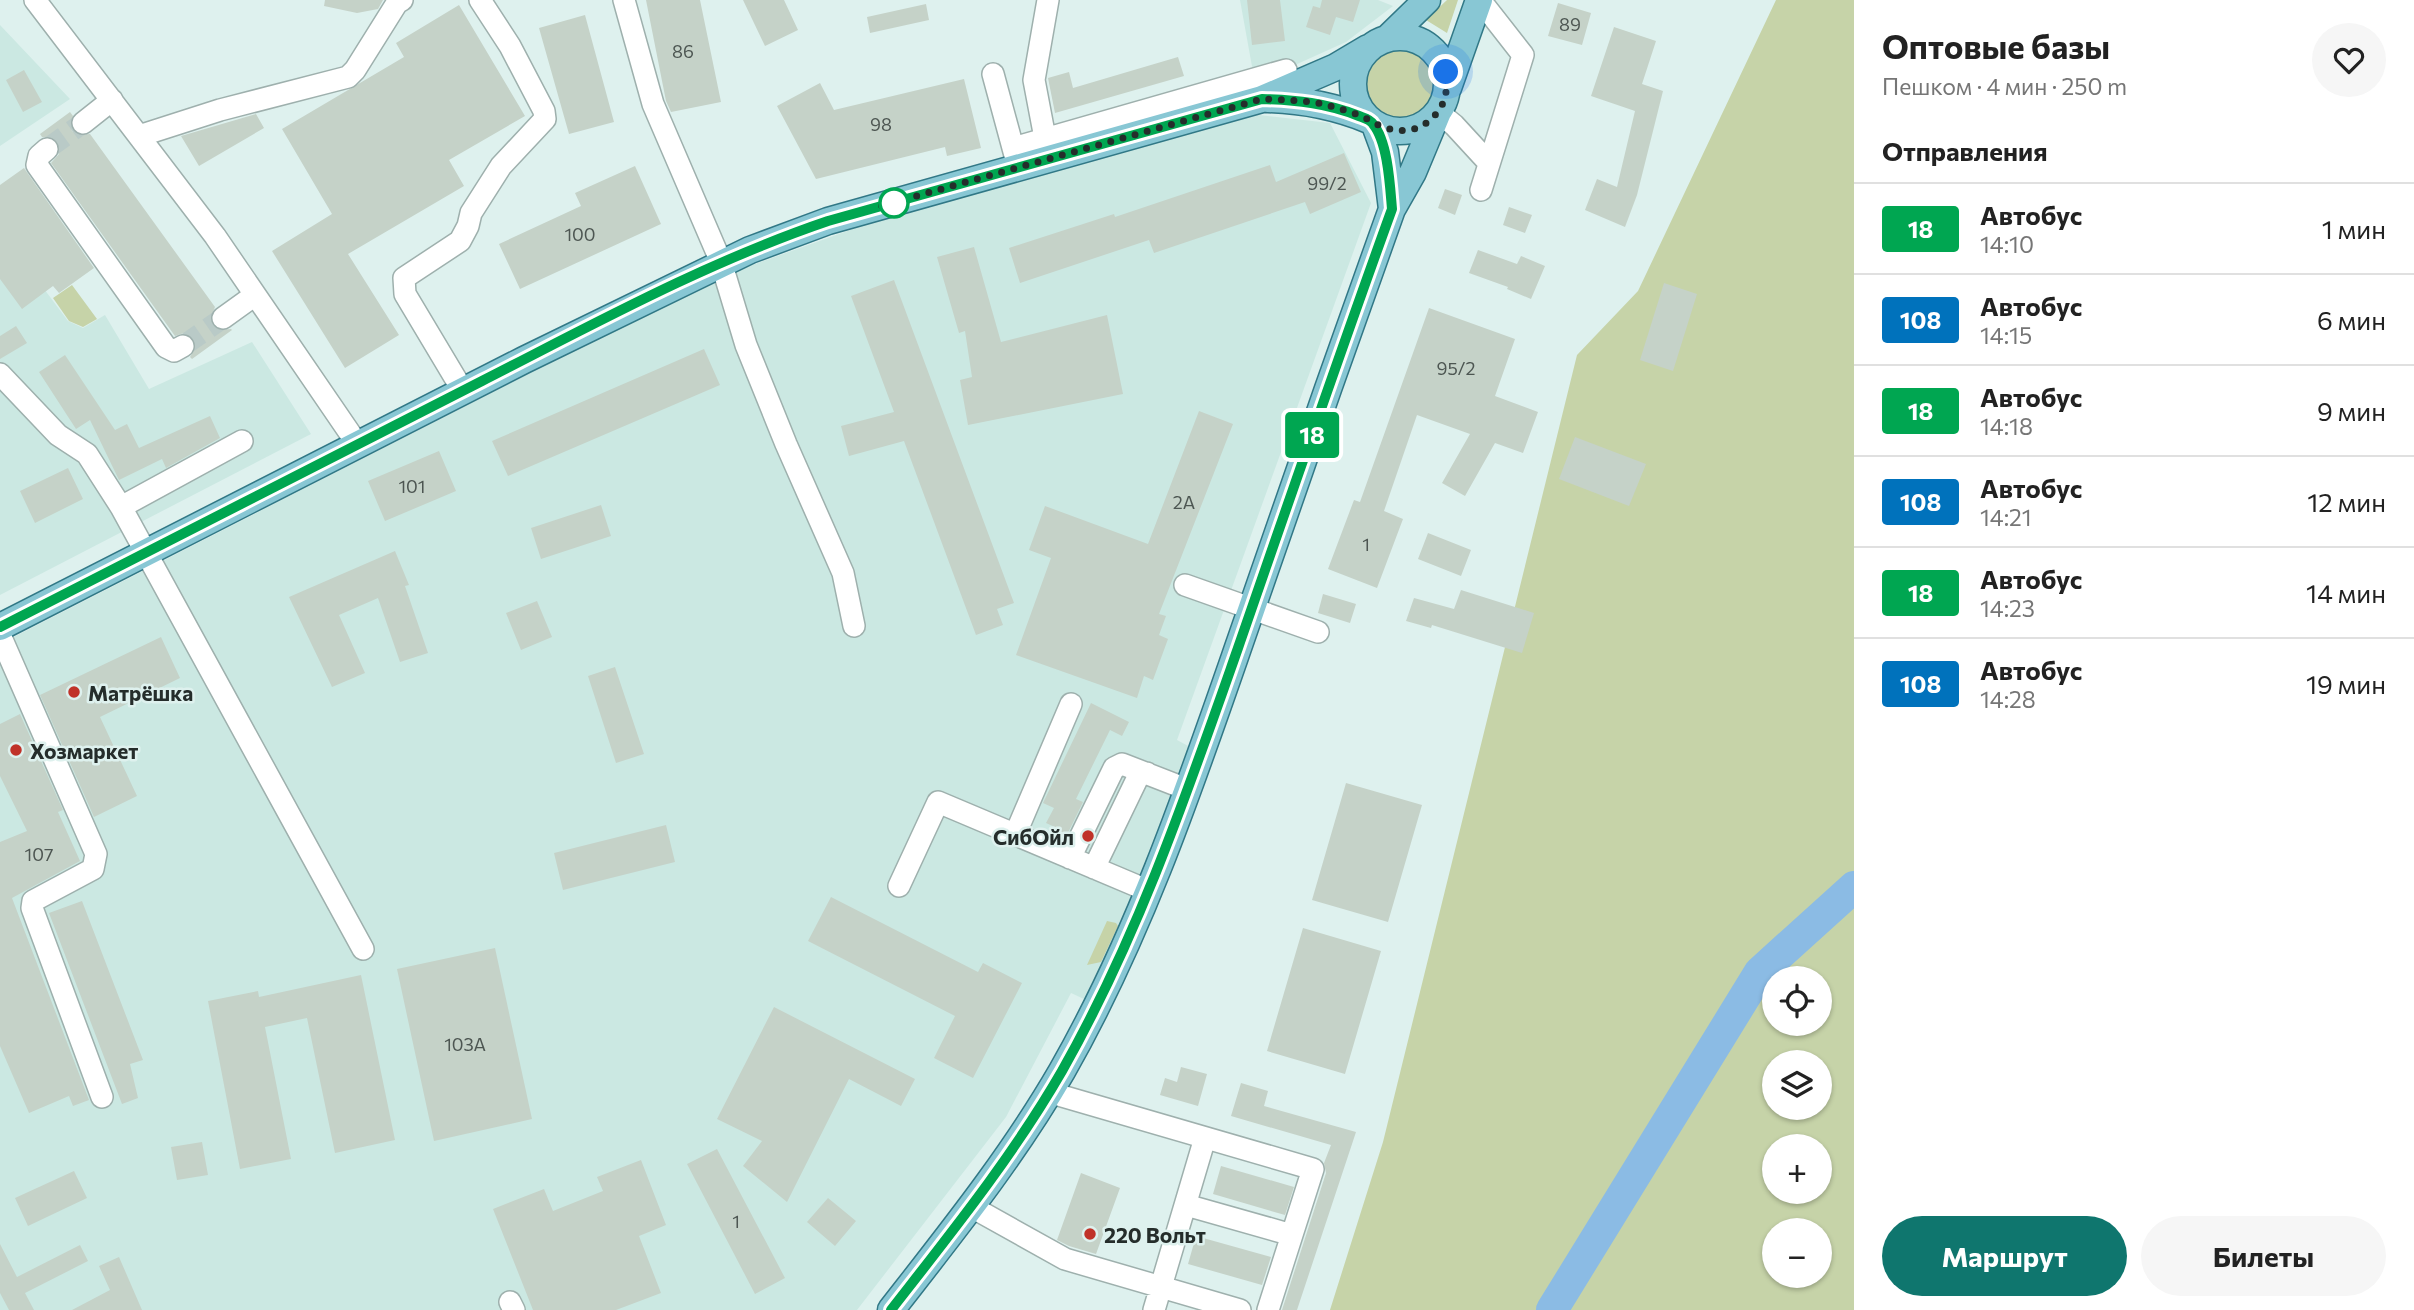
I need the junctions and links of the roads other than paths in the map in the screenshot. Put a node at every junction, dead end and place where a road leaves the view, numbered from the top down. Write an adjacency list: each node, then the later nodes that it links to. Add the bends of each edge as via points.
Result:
1 (35, 0): 12 (street)
2 (402, 0): 16 (street, via 348,77)
3 (480, 0): 28 (street, via 510,46 545,119 501,166 471,213 460,241 404,278 405,294)
4 (624, 0): 23 (street, via 653,104)
5 (1048, 0): 17 (street, via 1034,80)
6 (1427, 0): 8 (main road)
7 (1480, 0): 13 (main road); 20 (street, via 1523,55)
8 (1379, 43): 11 (main road); 13 (main road, via 1413,38 1434,51 1446,72); 15 (main road, via 1360,58 1352,80 1356,102)
9 (1286, 69): 17 (street)
10 (993, 74): 19 (street)
11 (1262, 99): 15 (main road, via 1318,103); 19 (main road)
12 (111, 100): 14 (street); 16 (street)
13 (1442, 103): 15 (main road, via 1430,120 1412,130 1390,130); 20 (street, via 1454,125); 22 (main road)
14 (83, 123)
15 (1372, 123): 22 (main road, via 1385,152)
16 (139, 136): 24 (street)
17 (1045, 138): 19 (street)
18 (47, 149): 26 (street, via 38,156 37,165 166,347 174,351)
19 (1015, 158): 23 (main road, via 789,234)
20 (1489, 163): 21 (street)
21 (1481, 190)
22 (1392, 209): 34 (main road)
23 (721, 262): 28 (main road); 35 (street, via 746,345 843,573)
24 (255, 295): 25 (street); 30 (street)
25 (223, 318)
26 (183, 346)
27 (0, 374): 31 (street, via 58,435 87,454)
28 (463, 391): 30 (main road)
29 (242, 441): 31 (street)
30 (358, 445): 32 (main road)
31 (121, 507): 32 (street)
32 (145, 553): 36 (main road); 47 (street)
33 (1185, 585): 34 (street)
34 (1251, 608): 37 (street); 41 (main road)
35 (854, 626)
36 (0, 627)
37 (1318, 632)
38 (0, 635): 49 (street, via 96,854 93,869 33,901 32,908)
39 (1071, 704): 42 (street)
40 (1147, 773): 41 (street); 43 (street, via 1122,764 1114,768); 44 (street, via 1139,775)
41 (1189, 790): 46 (main road)
42 (1015, 835): 43 (street); 45 (street, via 938,802)
43 (1070, 858): 44 (street)
44 (1094, 868): 46 (street)
45 (899, 886)
46 (1149, 891): 48 (main road, via 1114,970)
47 (363, 948)
48 (1048, 1092): 50 (street); 52 (main road)
49 (102, 1097)
50 (1205, 1138): 51 (street); 53 (street, via 1313,1169)
51 (1186, 1205): 53 (street); 54 (street)
52 (970, 1206): 54 (street, via 1065,1259); 55 (main road)
53 (1292, 1235): 58 (street)
54 (1161, 1287): 56 (street); 57 (street)
55 (891, 1310)
56 (1154, 1310)
57 (1240, 1310)
58 (1269, 1310)

